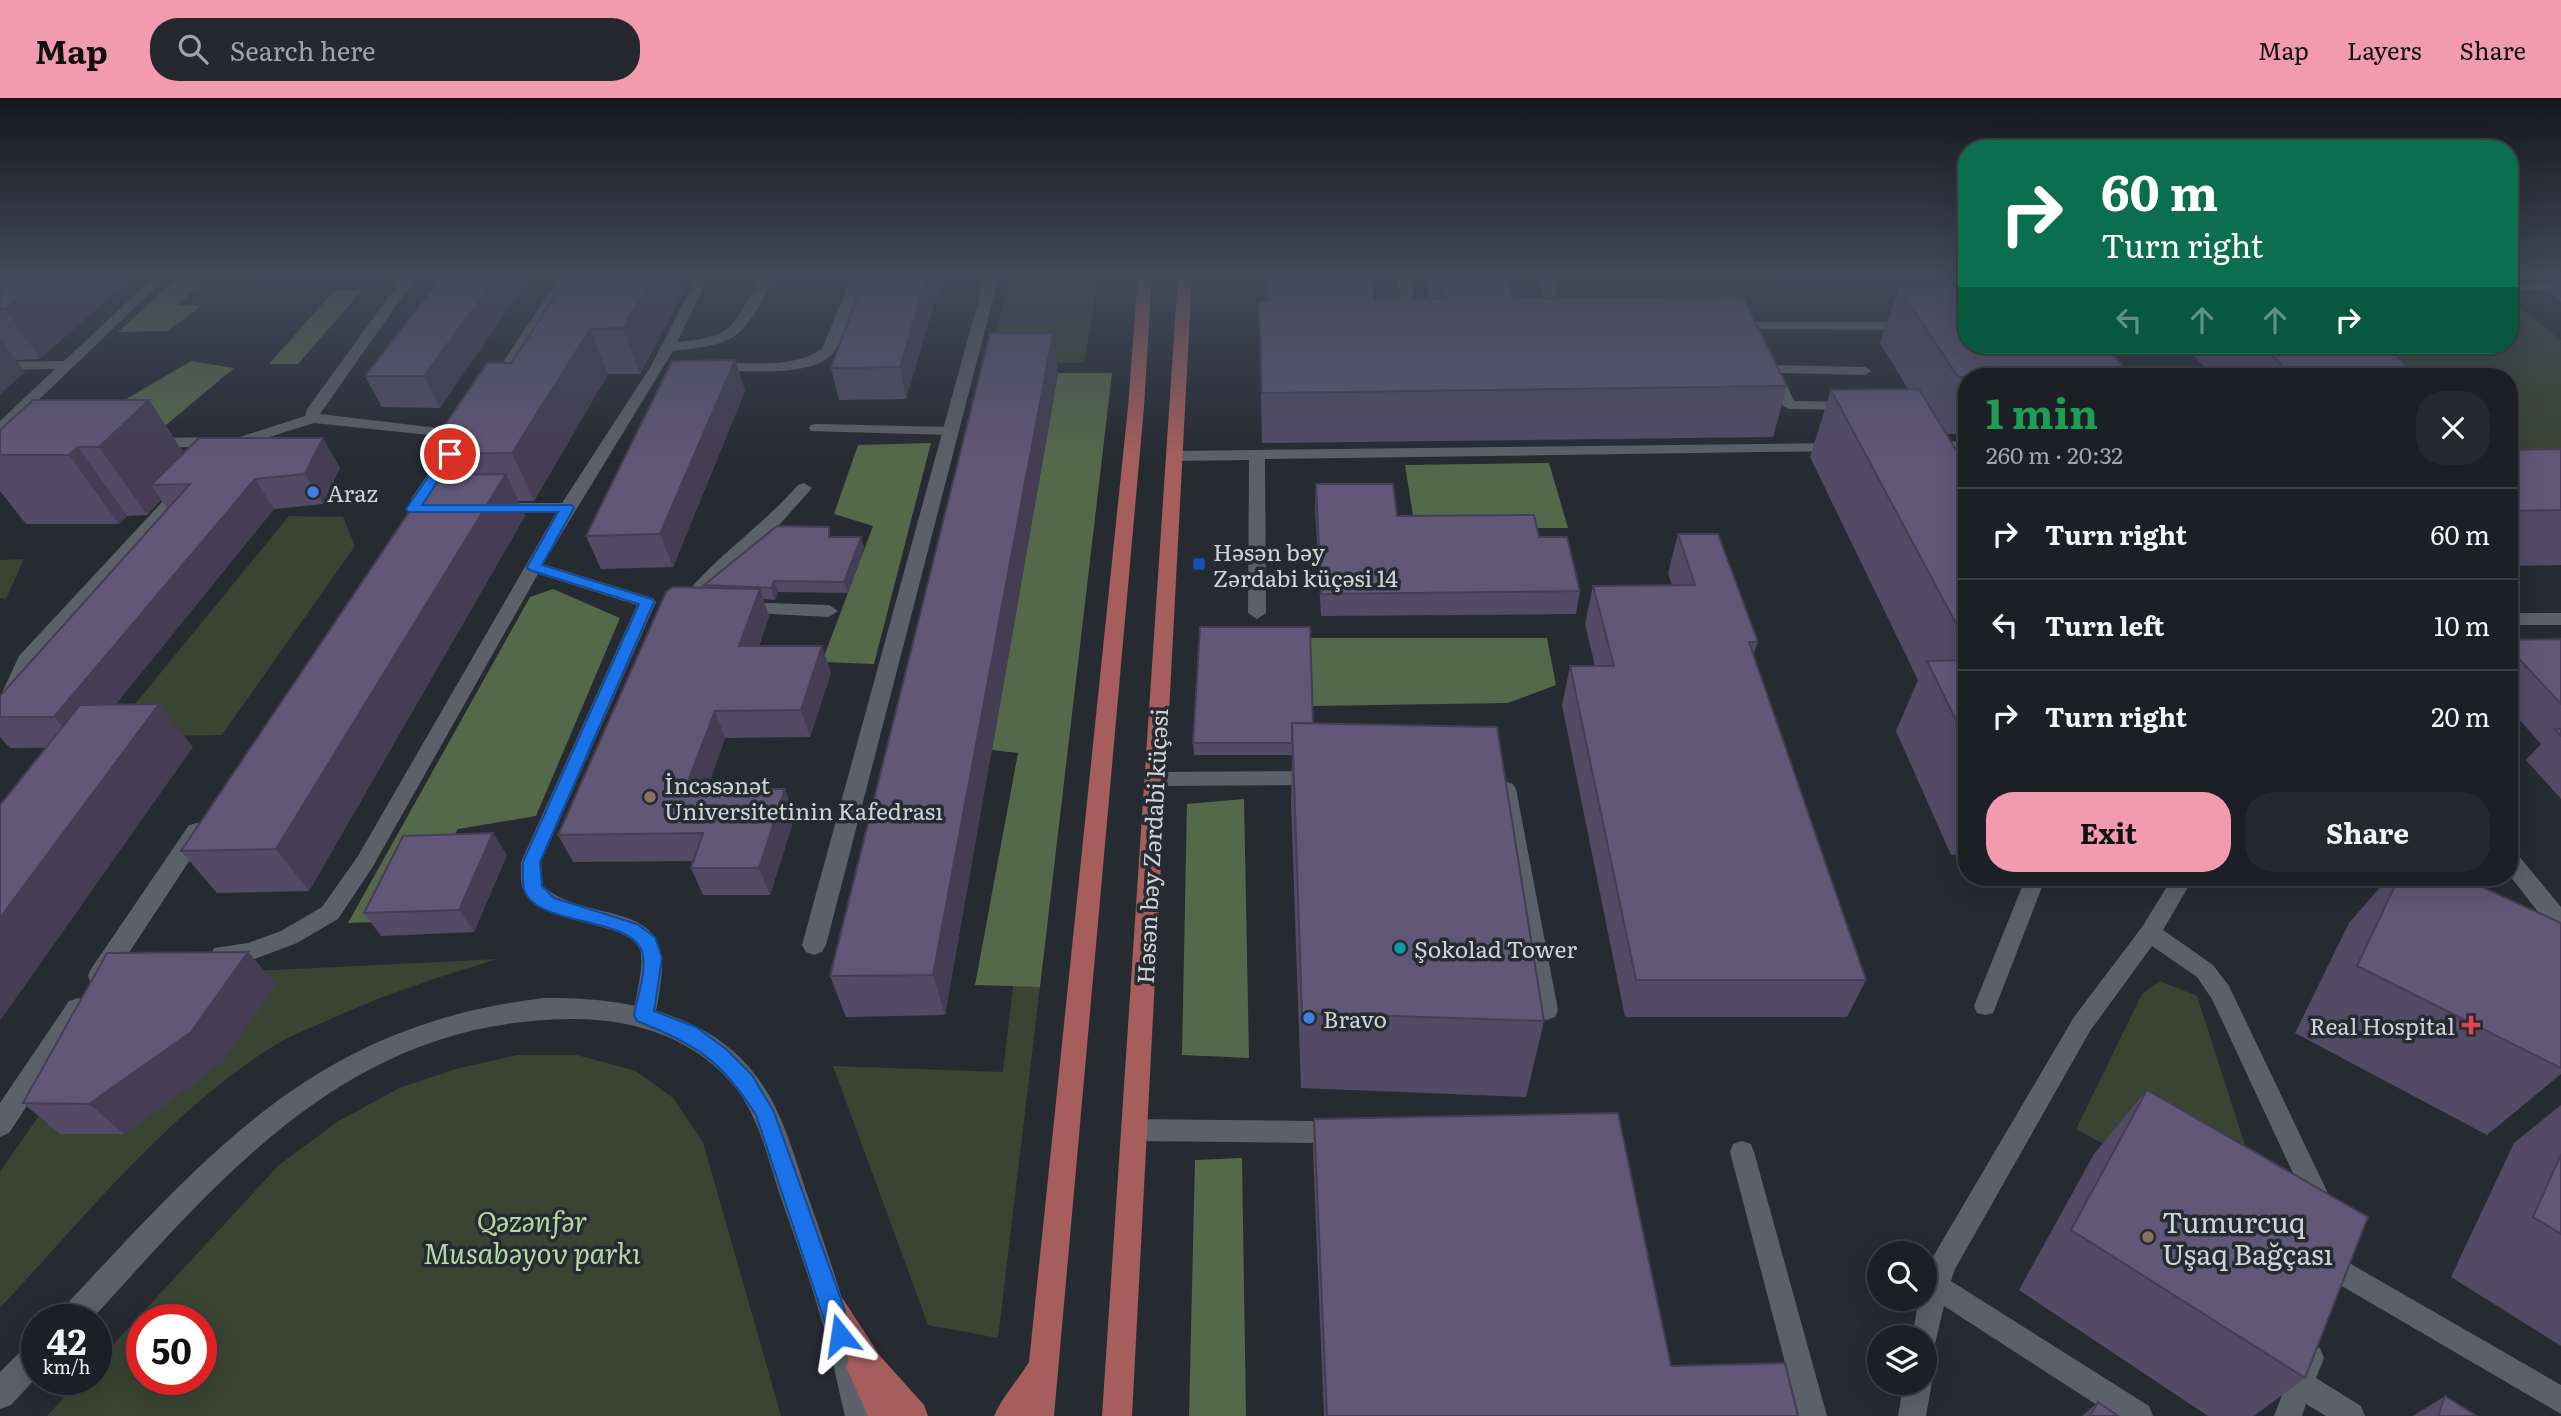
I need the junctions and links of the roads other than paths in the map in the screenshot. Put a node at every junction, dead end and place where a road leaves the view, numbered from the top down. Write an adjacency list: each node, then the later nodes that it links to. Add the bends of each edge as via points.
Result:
1 (94, 338): 12 (lane)
2 (366, 338): 18 (lane, via 312,412)
3 (527, 338): 16 (street)
4 (674, 338): 10 (lane)
5 (729, 338): 10 (lane)
6 (833, 338): 14 (lane, via 818,359 797,365)
7 (975, 338): 21 (street)
8 (1141, 338): 71 (main road)
9 (1181, 338): 29 (main road, Həsən bəy Zərdabi küçəsi)
10 (669, 347): 33 (lane, via 665,366)
11 (1770, 363): 15 (lane); 17 (lane, via 1788,405)
12 (64, 365): 13 (lane); 22 (lane)
13 (0, 366)
14 (700, 366)
15 (1865, 371)
16 (485, 401)
17 (1864, 406)
18 (313, 418): 20 (lane); 23 (lane)
19 (816, 428): 21 (lane)
20 (466, 430): 36 (street)
21 (950, 431): 53 (street)
22 (4, 437)
23 (239, 442): 24 (lane); 30 (lane)
24 (133, 443)
25 (1958, 446): 26 (lane)
26 (1911, 447)
27 (1856, 448): 28 (lane)
28 (1257, 455): 29 (lane); 40 (lane)
29 (1174, 456): 46 (main road, Həsən bəy Zərdabi küçəsi)
30 (218, 458)
31 (199, 474): 43 (lane, via 41,640 25,660)
32 (804, 488): 38 (lane, via 707,580)
33 (567, 508): 35 (lane); 37 (lane)
34 (439, 509): 36 (lane)
35 (477, 509)
36 (409, 515)
37 (534, 567): 38 (lane); 54 (lane, via 365,862 330,913 289,937 249,952)
38 (667, 604): 39 (lane); 59 (lane, via 531,862 533,889 548,903 630,929 649,942 653,958)
39 (829, 611)
40 (1257, 613)
41 (2518, 619): 42 (lane)
42 (2561, 619)
43 (0, 719)
44 (1335, 778): 46 (lane)
45 (1474, 778): 58 (lane, via 1506,789)
46 (1155, 779): 61 (main road, Həsən bəy Zərdabi küçəsi)
47 (208, 814): 56 (street)
48 (2518, 873): 51 (street)
49 (2032, 886): 57 (lane)
50 (2179, 886): 52 (lane)
51 (2561, 924)
52 (2150, 933): 64 (lane, via 2205,971 2221,993); 66 (lane, via 2082,1024 1943,1264)
53 (814, 945)
54 (198, 956)
55 (135, 960): 56 (lane)
56 (109, 962): 60 (street)
57 (1985, 1006)
58 (1547, 1010)
59 (644, 1015): 68 (street, via 555,1006 461,1021 414,1037 321,1083 235,1150); 69 (street, via 689,1033 745,1081 764,1112)
60 (0, 1125)
61 (1134, 1130): 62 (lane); 82 (main road, Həsən bəy Zərdabi küçəsi)
62 (1311, 1132)
63 (1742, 1152): 83 (lane)
64 (2328, 1221)
65 (2340, 1246): 76 (lane, via 2339,1285)
66 (1937, 1283)
67 (1937, 1287): 85 (lane)
68 (86, 1304)
69 (833, 1308): 77 (street); 78 (main road); 79 (main road, via 870,1366)
70 (2319, 1335): 73 (lane)
71 (1043, 1367): 80 (main road); 81 (main road)
72 (21, 1372): 74 (street)
73 (2300, 1384): 86 (lane); 87 (lane)
74 (0, 1394)
75 (1916, 1395): 84 (lane)
76 (2561, 1400)
77 (860, 1416)
78 (884, 1416)
79 (913, 1416)
80 (1009, 1416)
81 (1039, 1416)
82 (1117, 1416)
83 (1813, 1416)
84 (1912, 1416)
85 (2139, 1416)
86 (2288, 1416)
87 (2351, 1416)

